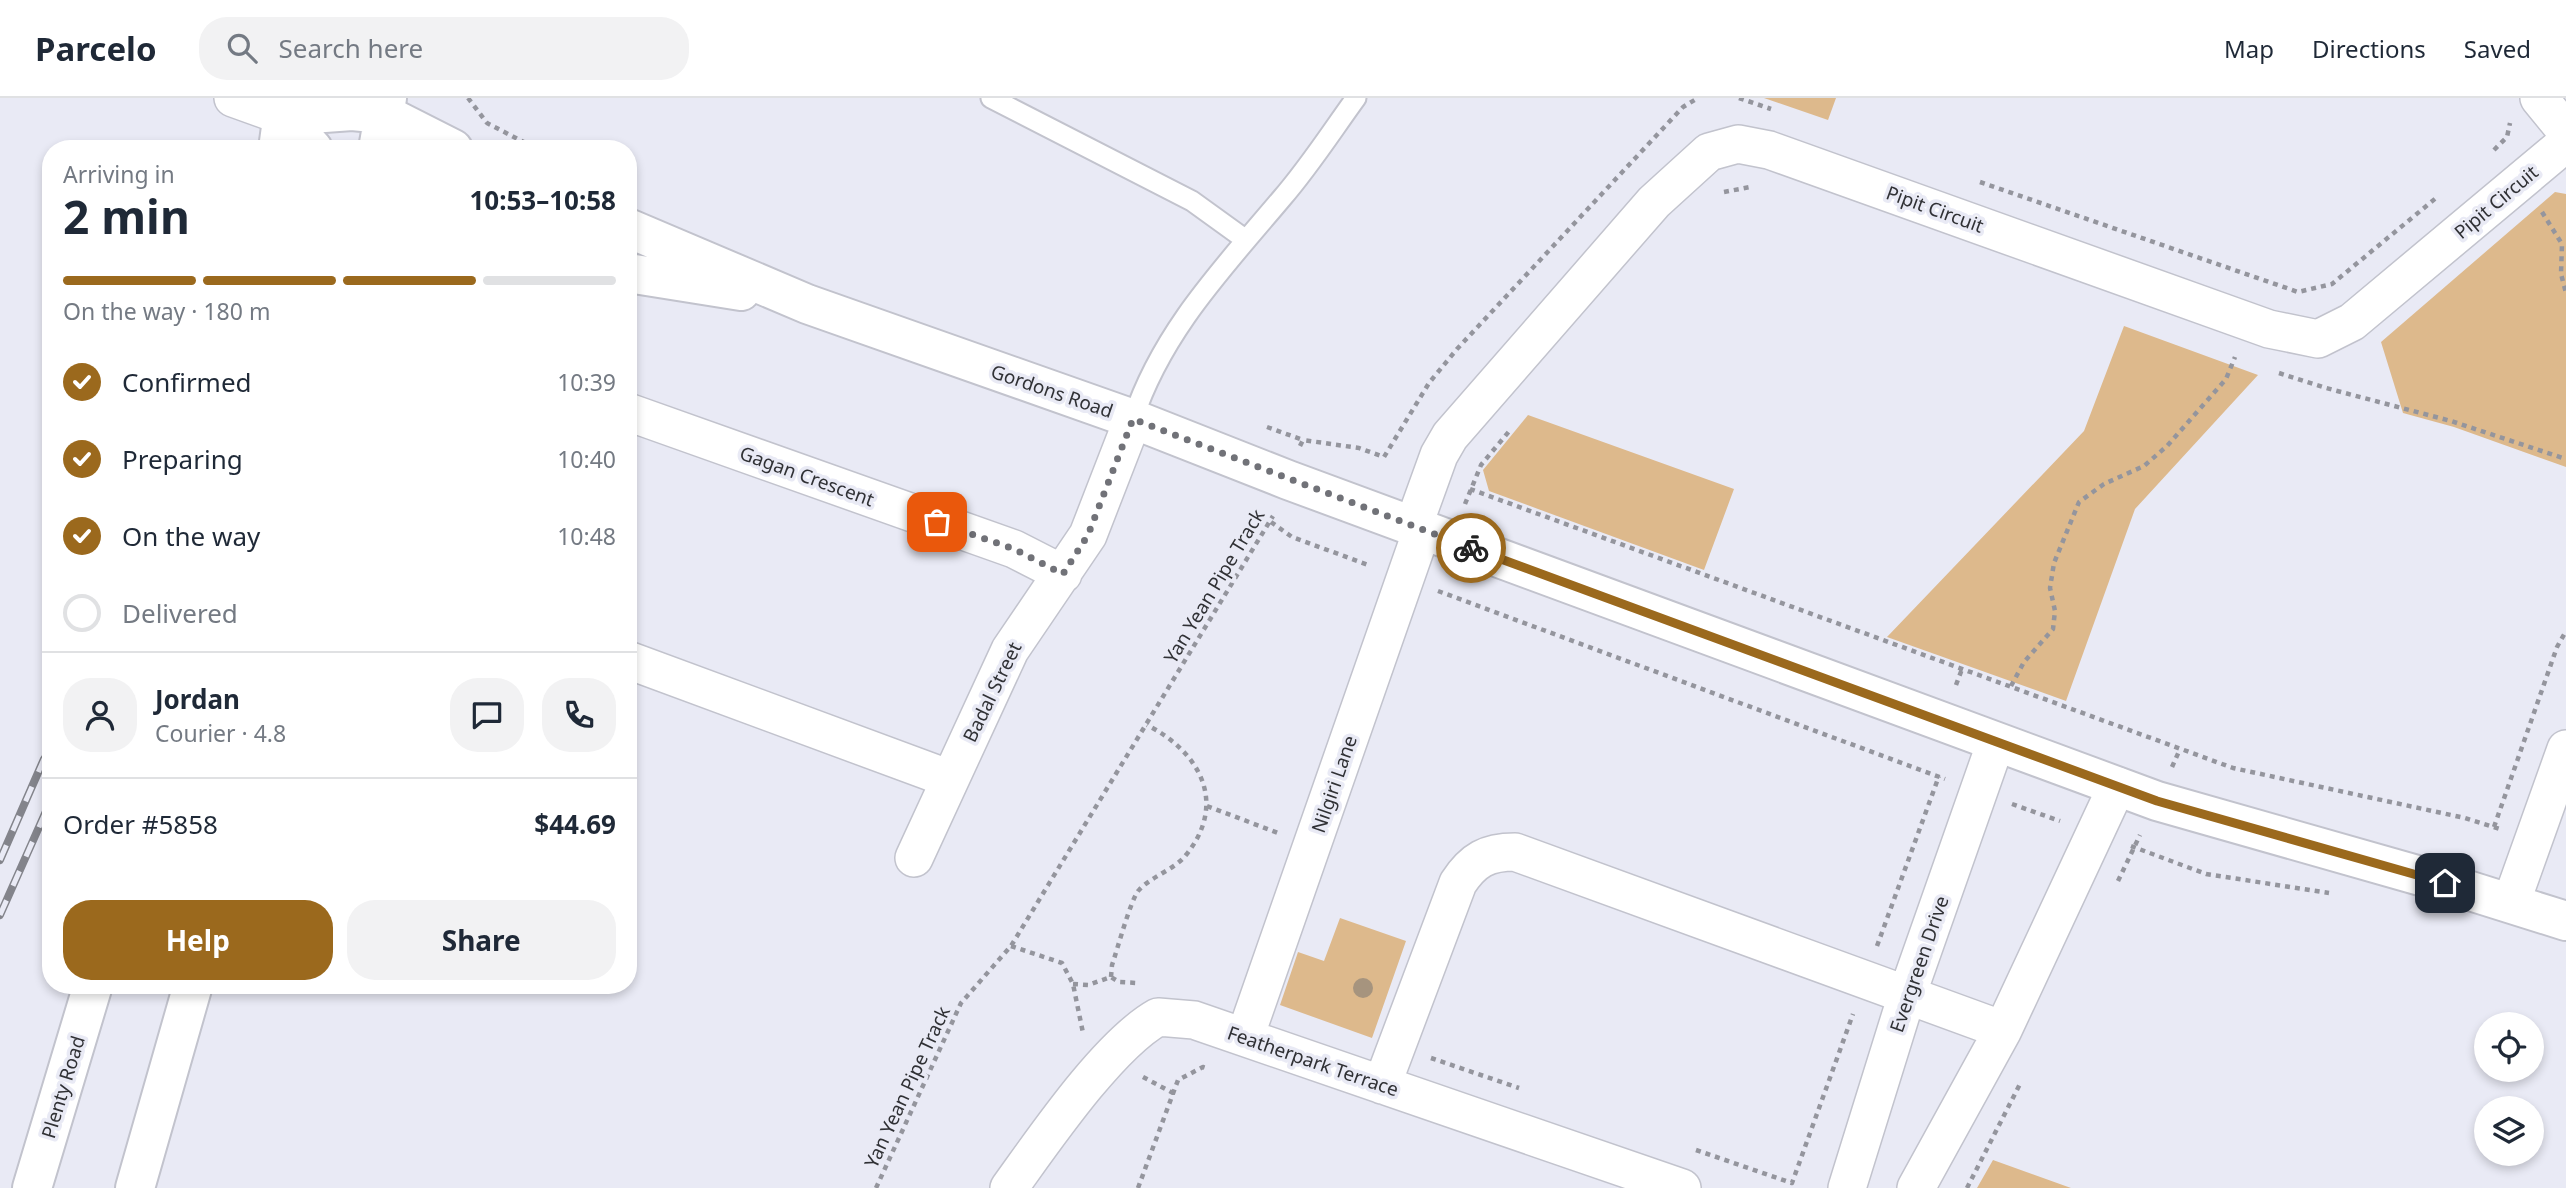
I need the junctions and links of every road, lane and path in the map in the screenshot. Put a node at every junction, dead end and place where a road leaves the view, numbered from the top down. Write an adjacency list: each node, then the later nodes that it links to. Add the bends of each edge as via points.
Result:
1 (233, 98): 8 (street)
2 (468, 98): 12 (path, via 487,123)
3 (991, 98): 20 (lane, via 1192,201)
4 (1356, 98): 20 (lane)
5 (1698, 98): 34 (path, via 1683,107 1457,349 1429,383)
6 (2526, 104): 9 (street); 14 (path)
7 (383, 120): 8 (main road, via 341,111); 11 (main road)
8 (282, 121): 10 (main road)
9 (2566, 131)
10 (303, 140)
11 (431, 140)
12 (520, 140)
13 (2566, 142): 26 (street, Pipit Circuit, via 2352,322 2318,339)
14 (2493, 152)
15 (1966, 177): 23 (path)
16 (1756, 185): 17 (path)
17 (1719, 192)
18 (2439, 196): 23 (path, via 2332,284 2298,292)
19 (637, 232): 25 (main road, Gordons Road)
20 (1246, 240): 32 (lane, via 1195,301 1158,356)
21 (637, 259): 24 (main road, Gordons Road)
22 (637, 274): 24 (main road)
23 (2263, 280): 26 (path)
24 (761, 293): 25 (main road, Gordons Road)
25 (807, 304): 32 (main road, Gordons Road)
26 (2248, 321): 28 (path); 36 (street, Pipit Circuit, via 1769,150 1738,144 1709,152 1654,202 1467,414)
27 (2222, 353): 28 (path)
28 (2235, 358): 29 (path); 43 (path, via 2225,379 2167,446 2144,466 2104,484 2079,502 2054,563 2050,588 2053,629 2024,662)
29 (2248, 362)
30 (2274, 371): 35 (path)
31 (637, 415): 40 (street, Gagan Crescent, via 1014,549)
32 (1133, 419): 37 (main road, Gordons Road); 40 (street, Badal Street, via 1088,535)
33 (1515, 424): 38 (path, via 1481,465)
34 (1384, 457): 36 (path); 37 (path, Yan Yean Pipe Track, via 1359,448 1303,440)
35 (2566, 459)
36 (1431, 475): 38 (path); 39 (street, Pipit Circuit)
37 (1288, 480): 39 (main road, Gordons Road); 44 (path, Yan Yean Pipe Track, via 1266,531)
38 (1471, 489): 39 (path); 43 (path)
39 (1429, 533): 45 (main road, Gordons Road); 53 (street, Nilgiri Lane)
40 (1063, 574): 48 (street, Badal Street, via 1010,650)
41 (2566, 631): 51 (path)
42 (637, 663): 48 (street)
43 (2011, 686): 51 (path, via 2233,768)
44 (1147, 725): 50 (path, via 1167,735 1191,759 1202,778); 57 (path, Yan Yean Pipe Track)
45 (1996, 742): 49 (main road, Gordons Road); 62 (street, Evergreen Drive)
46 (2566, 750): 52 (street)
47 (1939, 776): 58 (path)
48 (950, 779): 54 (street, Badal Street)
49 (2117, 786): 55 (main road, Gordons Road, via 2207,817); 63 (street)
50 (1207, 806): 53 (path); 59 (path, via 1184,857 1137,891 1111,977 1088,985)
51 (2494, 827): 52 (path)
52 (2533, 842): 55 (street)
53 (1312, 845): 64 (street, Nilgiri Lane)
54 (914, 858)
55 (2511, 903): 56 (main road, Gordons Road)
56 (2566, 921)
57 (1011, 946): 59 (path, via 1062,963); 74 (path, Yan Yean Pipe Track, via 961,1003)
58 (1864, 981): 62 (street); 65 (street, via 1796,952 1515,852 1497,852 1469,866 1458,883); 71 (path)
59 (1073, 984): 66 (path, via 1084,1038)
60 (90, 994): 72 (main road, Plenty Road)
61 (189, 994): 73 (main road)
62 (1907, 995): 63 (street); 78 (street, Evergreen Drive)
63 (2003, 1030): 79 (street)
64 (1245, 1037): 66 (street, Featherpark Terrace, via 1194,1020 1158,1017); 68 (street, Featherpark Terrace)
65 (1396, 1046): 68 (street); 69 (path)
66 (1111, 1058): 75 (street, Featherpark Terrace)
67 (1217, 1071): 76 (path, via 1203,1067 1178,1080)
68 (1382, 1085): 77 (street, Featherpark Terrace)
69 (1528, 1092)
70 (1686, 1147): 71 (path)
71 (1791, 1186)
72 (32, 1188)
73 (135, 1188)
74 (876, 1188)
75 (1009, 1188)
76 (1138, 1188)
77 (1682, 1188)
78 (1847, 1188)
79 (1916, 1188)

